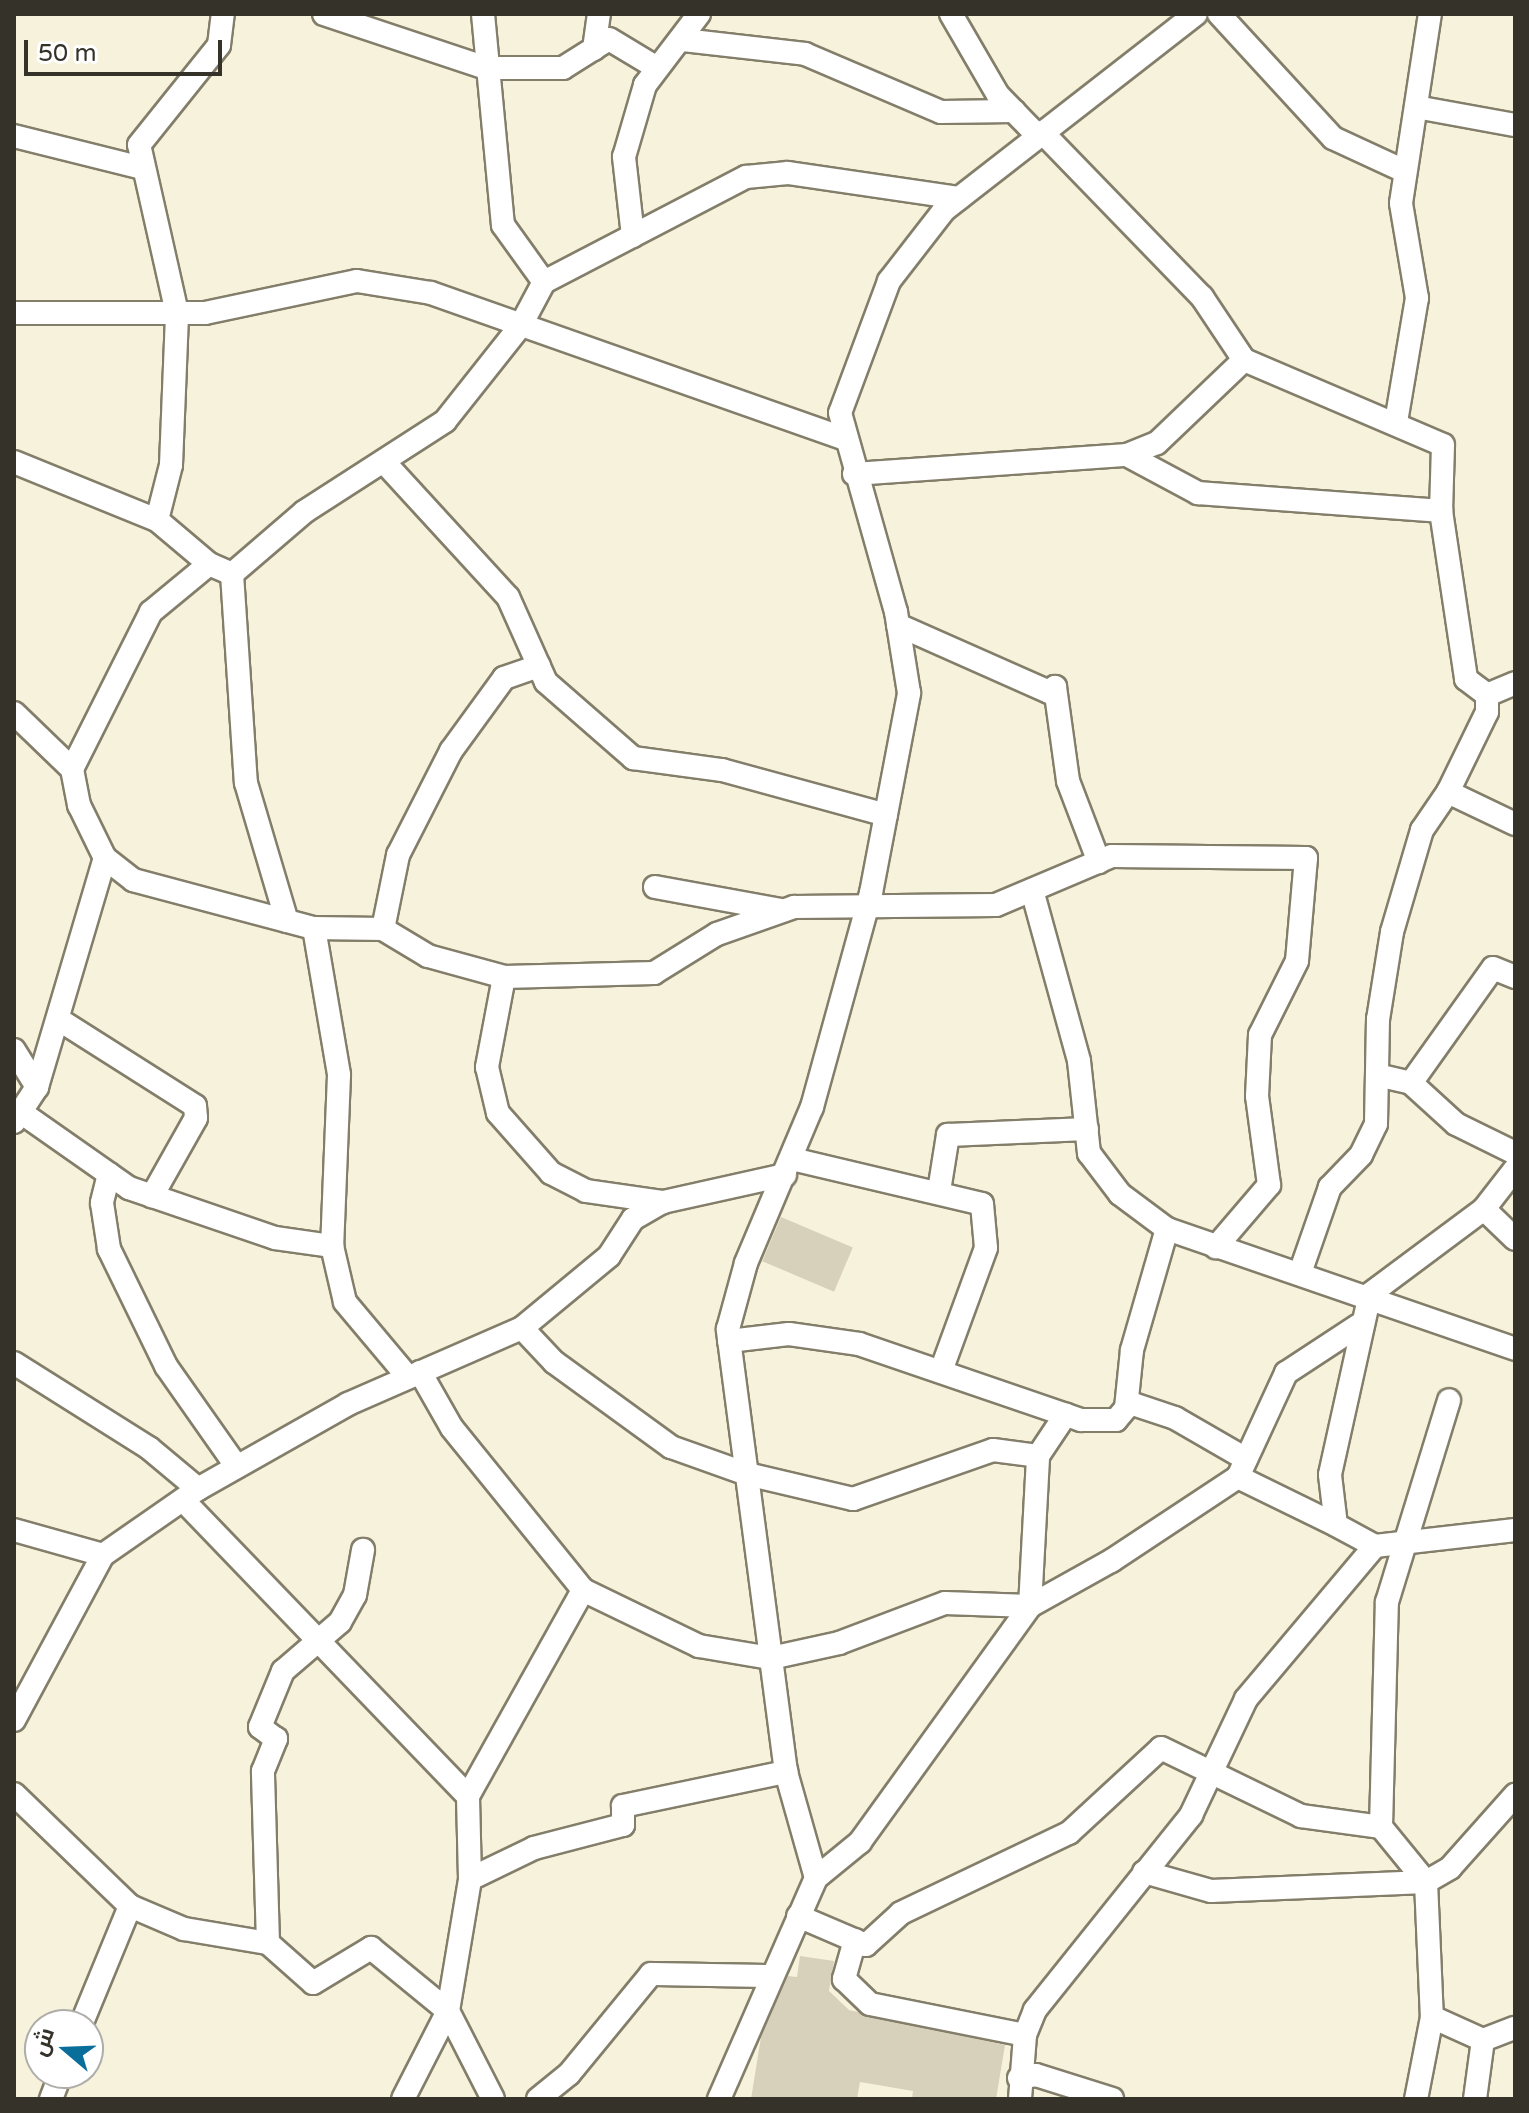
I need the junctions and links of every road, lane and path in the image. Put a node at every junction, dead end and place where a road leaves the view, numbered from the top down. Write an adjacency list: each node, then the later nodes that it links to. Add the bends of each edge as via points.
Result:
1 (223, 14): 19 (street, via 219,45 139,145)
2 (324, 14): 12 (street)
3 (483, 14): 12 (street)
4 (599, 14): 11 (street)
5 (699, 14): 10 (street)
6 (951, 14): 15 (street)
7 (1196, 14): 17 (street)
8 (1219, 14): 20 (street, via 1333,138)
9 (1430, 14): 14 (street)
10 (683, 40): 13 (street); 15 (street, via 805,54 941,112)
11 (594, 49): 12 (street, via 563,68); 13 (street, via 609,39)
12 (486, 68): 23 (street, via 503,225)
13 (657, 68): 22 (street, via 624,157)
14 (1416, 107): 16 (street); 20 (street)
15 (1014, 111): 17 (street)
16 (1515, 125)
17 (1040, 134): 21 (street); 27 (street, via 1202,297)
18 (14, 136): 19 (street)
19 (142, 168): 25 (street)
20 (1404, 171): 28 (street, via 1401,203 1417,298)
21 (959, 198): 22 (street, via 788,173 746,177); 29 (street, via 889,281 845,389)
22 (633, 236): 23 (street)
23 (544, 282): 26 (street)
24 (14, 313): 25 (street)
25 (177, 313): 26 (street, via 357,281 431,293); 35 (street, via 171,465)
26 (521, 325): 29 (street); 32 (street, via 445,421)
27 (1244, 360): 28 (street); 30 (street, via 1157,443)
28 (1396, 422): 34 (street, via 1443,445)
29 (846, 439): 33 (street)
30 (1127, 455): 33 (street); 34 (street, via 1198,493)
31 (14, 462): 35 (street)
32 (385, 463): 37 (street, via 304,512); 39 (street, via 508,597)
33 (854, 474): 38 (street)
34 (1441, 511): 41 (street, via 1466,679)
35 (157, 520): 36 (street)
36 (209, 564): 37 (street); 43 (street, via 151,612)
37 (232, 574): 53 (street, via 246,783)
38 (898, 625): 45 (street, via 909,693); 48 (street, via 1049,692 1055,687 1068,781)
39 (539, 666): 45 (street, via 546,682 633,758 722,770); 55 (street, via 504,678 451,751 398,855)
40 (1515, 683): 41 (street)
41 (1487, 695): 44 (street, via 1487,712)
42 (14, 713): 43 (street)
43 (72, 769): 47 (street, via 79,805)
44 (1448, 792): 46 (street); 60 (street, via 1422,830 1392,932)
45 (886, 815): 52 (street)
46 (1515, 824)
47 (105, 858): 53 (street, via 133,880); 58 (street)
48 (1099, 862): 50 (street); 76 (street, via 1306,858 1297,961 1260,1035 1257,1096 1269,1185)
49 (655, 887): 51 (street)
50 (1032, 890): 52 (street, via 996,905); 64 (street, via 1079,1061)
51 (784, 910): 52 (street); 56 (street, via 717,934 654,973)
52 (866, 910): 66 (street)
53 (287, 921): 54 (street)
54 (314, 928): 55 (street); 75 (street, via 339,1075)
55 (383, 929): 56 (street, via 428,956)
56 (504, 977): 71 (street, via 487,1067 498,1113 551,1173 586,1191)
57 (1515, 977): 61 (street, via 1493,968)
58 (58, 1019): 62 (street); 70 (street, via 195,1106 196,1118)
59 (14, 1050): 62 (street)
60 (1377, 1075): 61 (street); 77 (street, via 1376,1124 1361,1155 1330,1187)
61 (1411, 1083): 65 (street, via 1456,1124)
62 (37, 1087): 63 (street)
63 (18, 1118): 68 (street)
64 (1087, 1129): 69 (street, via 948,1135); 73 (street, via 1089,1153 1120,1194)
65 (1515, 1153)
66 (789, 1167): 69 (street); 71 (street); 81 (street, via 746,1263)
67 (1515, 1169): 72 (street)
68 (109, 1174): 70 (street); 90 (street, via 102,1203 109,1249 166,1366)
69 (939, 1191): 84 (street, via 982,1204 986,1248)
70 (152, 1196): 75 (street, via 275,1238)
71 (663, 1202): 80 (street, via 633,1219 609,1256)
72 (1484, 1209): 74 (street); 78 (street)
73 (1167, 1229): 76 (street); 87 (street, via 1132,1350)
74 (1515, 1239)
75 (332, 1246): 85 (street, via 345,1302)
76 (1216, 1247): 77 (street)
77 (1300, 1273): 78 (street)
78 (1370, 1294): 79 (street); 82 (street)
79 (1359, 1325): 91 (street, via 1286,1373); 94 (street, via 1330,1475)
80 (522, 1328): 85 (street); 92 (street, via 554,1362 671,1447)
81 (729, 1341): 84 (street, via 789,1334); 92 (street)
82 (1515, 1349)
83 (14, 1363): 93 (street, via 149,1448)
84 (942, 1368): 88 (street)
85 (414, 1375): 90 (street); 101 (street)
86 (1449, 1400): 97 (street)
87 (1127, 1402): 88 (street, via 1116,1420); 91 (street, via 1175,1418)
88 (1066, 1414): 89 (street)
89 (1038, 1456): 92 (street, via 993,1450 853,1499); 102 (street)
90 (237, 1467): 93 (street)
91 (1242, 1468): 94 (street); 102 (street)
92 (747, 1474): 104 (street)
93 (191, 1495): 100 (street); 103 (street)
94 (1336, 1525): 98 (street)
95 (14, 1530): 100 (street)
96 (1515, 1530): 97 (street)
97 (1411, 1537): 98 (street); 111 (street, via 1387,1602)
98 (1375, 1546): 106 (street, via 1246,1699)
99 (363, 1550): 103 (street, via 355,1595 340,1622)
100 (103, 1555): 105 (street)
101 (583, 1590): 104 (street, via 699,1646); 110 (street)
102 (1030, 1606): 104 (street, via 945,1603 839,1643); 113 (street, via 860,1842)
103 (319, 1637): 110 (street); 119 (street, via 283,1671 260,1727 276,1739 263,1771)
104 (771, 1658): 107 (street)
105 (14, 1720)
106 (1215, 1770): 111 (street, via 1301,1816); 112 (street, via 1191,1815); 118 (street, via 1161,1748 1069,1833 901,1913 866,1945)
107 (786, 1772): 113 (street); 114 (street, via 623,1806 623,1825 534,1848)
108 (14, 1794): 116 (street)
109 (1515, 1795): 115 (street, via 1450,1868)
110 (468, 1796): 114 (street)
111 (1381, 1827): 115 (street)
112 (1144, 1872): 115 (street, via 1211,1891); 125 (street, via 1074,1954)
113 (816, 1878): 117 (street)
114 (470, 1879): 122 (street)
115 (1426, 1882): 123 (street)
116 (130, 1906): 119 (street, via 184,1929); 121 (street)
117 (798, 1916): 118 (street); 120 (street)
118 (855, 1940): 125 (street, via 844,1979 870,2004)
119 (268, 1943): 122 (street, via 313,1983 371,1948)
120 (770, 1976): 128 (street); 131 (street, via 651,1974 569,2074)
121 (88, 2009)
122 (448, 2011): 129 (street); 130 (street)
123 (1432, 2017): 126 (street); 133 (street)
124 (1515, 2028): 126 (street)
125 (1025, 2035): 127 (street)
126 (1483, 2040): 134 (street)
127 (1020, 2088): 132 (street, via 1036,2075)
128 (720, 2098)
129 (403, 2099)
130 (493, 2099)
131 (538, 2099)
132 (1112, 2099)
133 (1416, 2099)
134 (1475, 2099)

